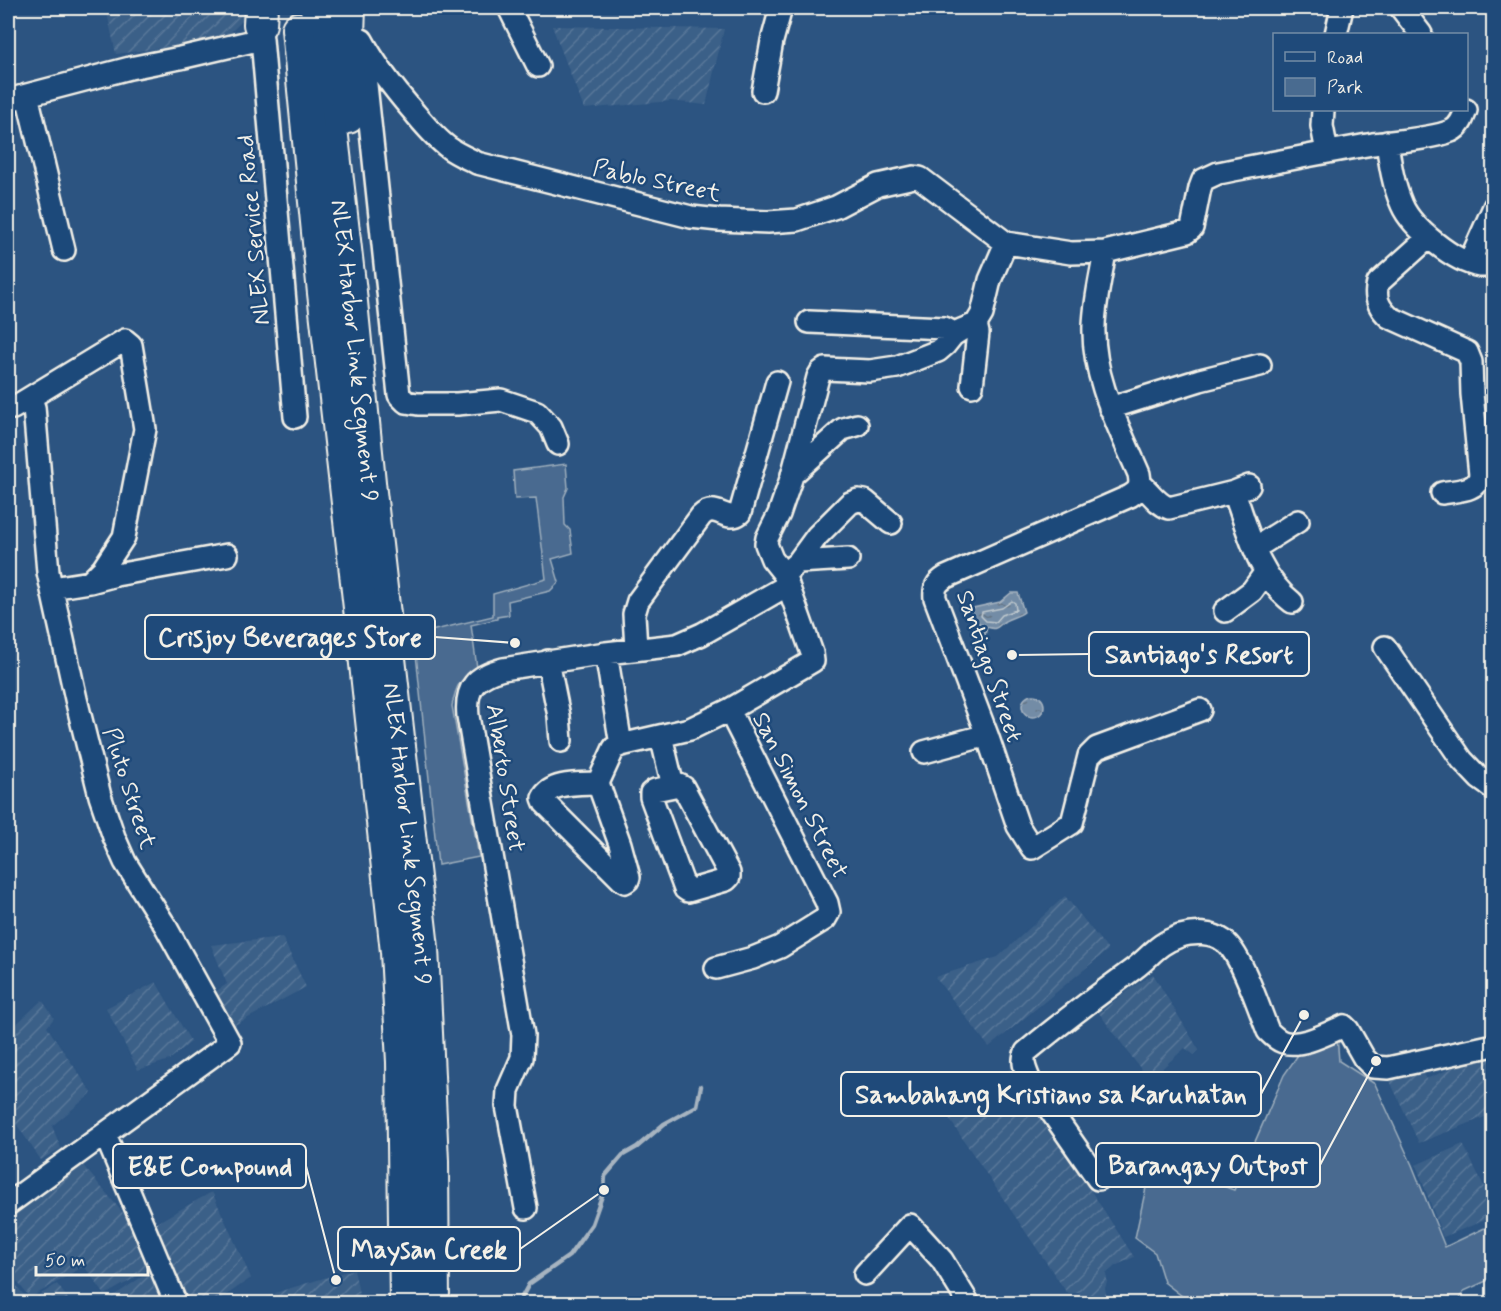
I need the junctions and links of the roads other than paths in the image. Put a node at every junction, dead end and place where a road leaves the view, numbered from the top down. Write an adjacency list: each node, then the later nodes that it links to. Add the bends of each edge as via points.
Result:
1 (296, 8): 76 (highway, NLEX Harbor Link Segment 9, via 397,952 403,1062)
2 (317, 8): 27 (highway, NLEX Harbor Link Segment 9)
3 (349, 8): 27 (highway)
4 (356, 8): 12 (street)
5 (509, 8): 13 (street)
6 (781, 8): 14 (street)
7 (1342, 8): 10 (street)
8 (1401, 8): 11 (street)
9 (260, 19): 15 (street, via 180,58); 37 (street, NLEX Service Road)
10 (1336, 33)
11 (1420, 33)
12 (362, 40): 22 (street, Pablo Street, via 427,128 448,147 477,163 691,217 758,222 796,220 836,207 878,185 914,177); 39 (street, via 399,395 406,402 418,404 501,400 522,406 537,412)
13 (538, 66)
14 (763, 91)
15 (17, 98): 23 (street)
16 (1323, 111): 19 (street)
17 (1466, 111): 18 (street, via 1461,123 1450,132)
18 (1387, 142): 19 (street); 21 (street, via 1402,206)
19 (1327, 152): 24 (street, via 1206,178 1200,188 1192,228 1187,232)
20 (1494, 207): 25 (street)
21 (1428, 238): 25 (street); 42 (street, via 1378,283 1376,292 1389,317 1467,352 1471,362 1480,476 1472,488)
22 (1006, 243): 24 (street, via 1071,253); 29 (street)
23 (64, 249)
24 (1105, 252): 36 (street, via 1094,338)
25 (1469, 263): 26 (street)
26 (1494, 266)
27 (350, 292): 77 (highway, NLEX Harbor Link Segment 9, via 422,948 432,1161)
28 (809, 322): 30 (street, via 944,328)
29 (976, 324): 30 (street); 33 (street)
30 (953, 335): 40 (street, via 938,351 897,367 821,372)
31 (1260, 365): 36 (street)
32 (777, 382): 55 (street, via 740,513 733,517 711,510 701,516 638,601 634,614)
33 (972, 386)
34 (8, 407): 50 (street, via 13,408 125,340 131,345 145,429 124,537)
35 (34, 407): 51 (street, Pluto Street)
36 (1110, 408): 41 (street)
37 (295, 417)
38 (857, 425): 40 (street, via 843,429)
39 (558, 444)
40 (792, 476): 49 (street, via 766,544 772,559)
41 (1141, 484): 45 (street, via 1169,508 1242,489); 60 (street, Santiago Street, via 1138,492 939,582 934,589)
42 (1442, 493)
43 (1298, 520): 45 (street)
44 (891, 523): 49 (street, via 865,501 850,503 817,536)
45 (1254, 548): 48 (street)
46 (227, 555): 50 (street)
47 (848, 559): 49 (street)
48 (1265, 573): 52 (street); 53 (street, via 1252,591)
49 (790, 574): 55 (street, Alberto Street, via 702,634 678,645); 58 (street, San Simon Street, via 813,661)
50 (90, 582): 51 (street)
51 (52, 588): 70 (street, Pluto Street, via 100,796 114,837 230,1043)
52 (1292, 602)
53 (1225, 611)
54 (1385, 647): 67 (street, via 1462,760)
55 (636, 650): 56 (street, Alberto Street)
56 (606, 653): 57 (street, Alberto Street); 63 (street)
57 (548, 661): 62 (street); 73 (street, Alberto Street, via 485,675 473,685 467,700 523,1035 522,1058 508,1090 507,1106)
58 (729, 710): 61 (street, San Simon Street, via 690,729); 68 (street, San Simon Street, via 829,912 825,919 780,946)
59 (1200, 710): 60 (street, Santiago Street, via 1092,752 1072,823 1032,848 1018,826)
60 (987, 735): 64 (street)
61 (661, 736): 63 (street, San Simon Street); 66 (street)
62 (561, 741)
63 (621, 745): 65 (street, via 614,748)
64 (924, 752)
65 (598, 783): 65 (street, via 620,844 629,877 625,882 543,798 545,793 566,784)
66 (673, 786): 66 (street, via 655,790 651,797 685,889 726,880 729,873 683,787)
67 (1494, 789)
68 (716, 968)
69 (1494, 1045): 71 (street, via 1388,1068 1373,1067 1344,1026 1297,1044 1285,1043 1268,1031 1233,950 1223,940 1204,933 1182,935 1158,946 1023,1058 1030,1081)
70 (105, 1134): 72 (street); 75 (street)
71 (1098, 1179)
72 (8, 1204)
73 (525, 1208)
74 (865, 1274): 78 (street, via 910,1225 942,1260)
75 (176, 1304)
76 (406, 1304)
77 (433, 1304)
78 (969, 1304)

